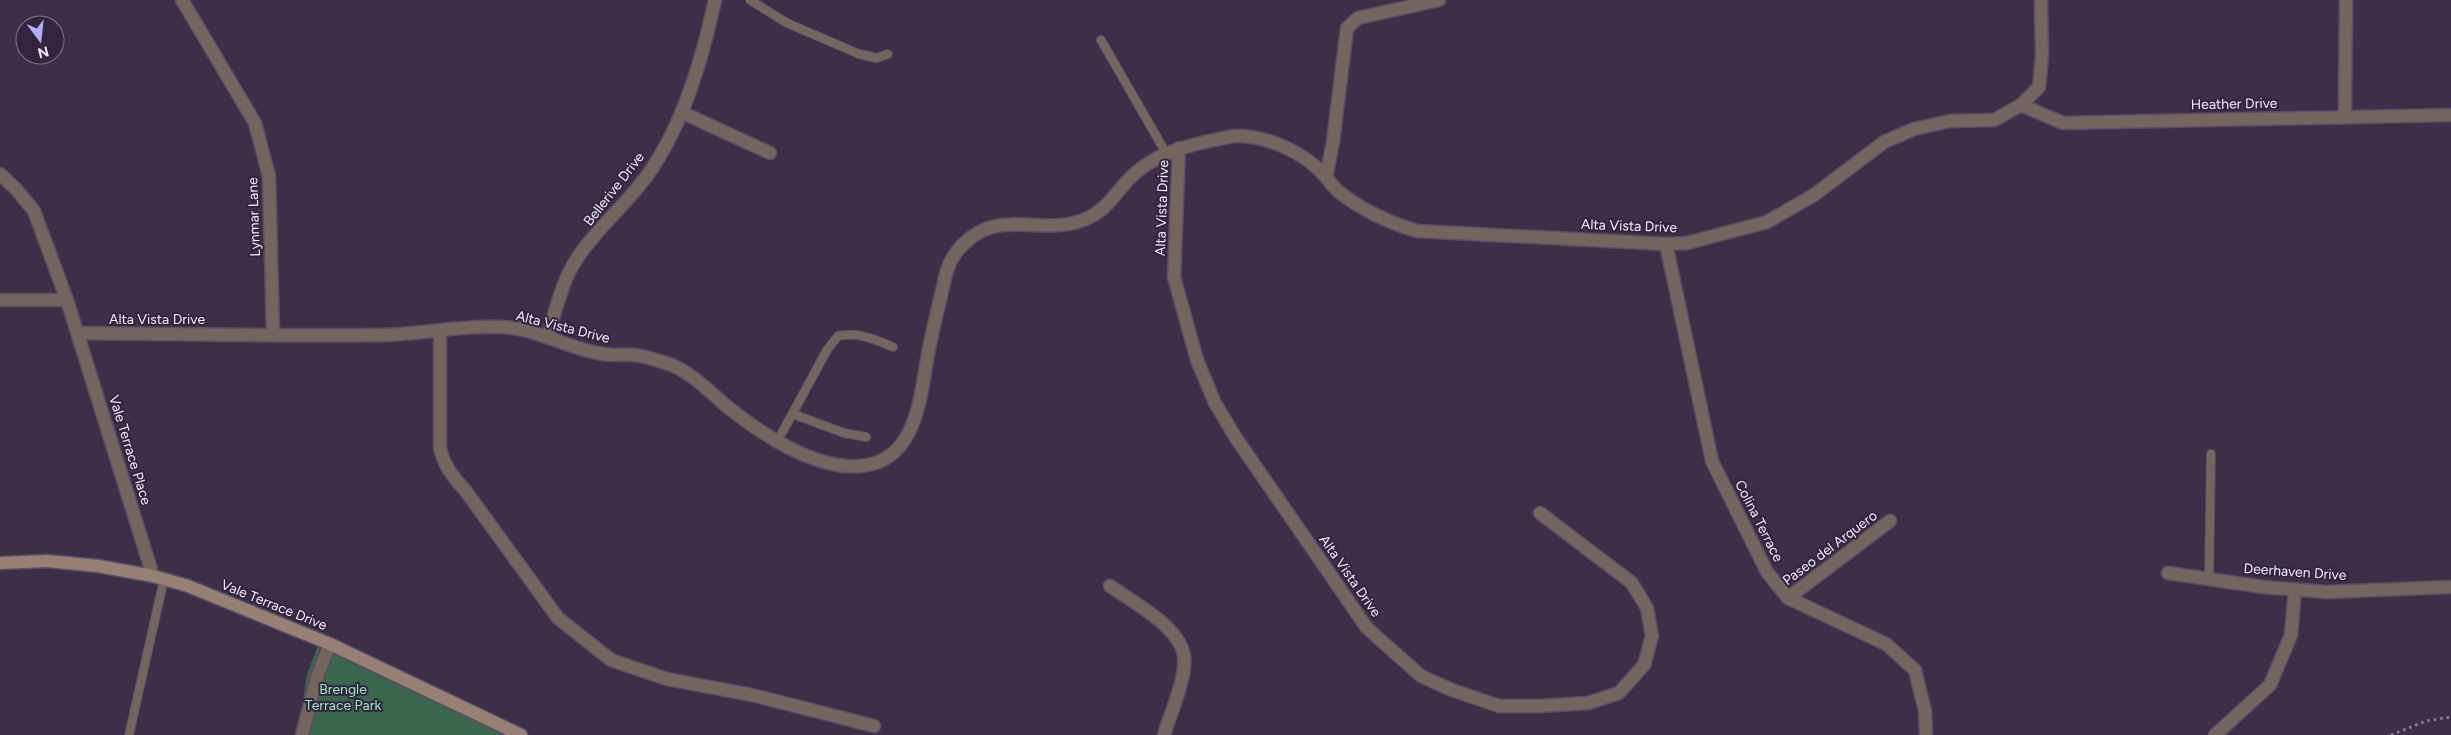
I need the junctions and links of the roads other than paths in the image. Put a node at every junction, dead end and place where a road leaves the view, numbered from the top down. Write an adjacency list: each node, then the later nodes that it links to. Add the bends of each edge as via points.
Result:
1 (182, 0): 23 (street, Lynmar Lane, via 255,123 269,176)
2 (715, 0): 10 (street, Bellerive Drive, via 709,31)
3 (750, 0): 8 (lane, via 787,23 859,54 877,58)
4 (1438, 0): 17 (street, via 1358,18 1347,28)
5 (2041, 0): 9 (street, Alta Vista Drive, via 2039,87)
6 (2346, 0): 12 (street)
7 (1101, 40): 14 (lane)
8 (888, 54)
9 (2020, 104): 12 (street, Heather Drive, via 2063,123); 18 (street, Alta Vista Drive, via 1994,120 1950,121 1914,129 1884,142 1814,195 1767,222 1687,243)
10 (683, 113): 15 (street); 24 (street, Bellerive Drive, via 649,174 577,258 560,295)
11 (2451, 115): 12 (street, Heather Drive)
12 (2345, 117)
13 (1179, 148): 14 (street, Alta Vista Drive); 17 (street, Alta Vista Drive, via 1236,136 1273,142 1295,153); 30 (street, Alta Vista Drive, via 1174,277 1197,360 1215,403 1236,438 1367,628 1421,676 1499,706 1588,703 1619,693 1644,665 1652,636 1647,608 1632,584)
14 (1166, 153): 28 (street, Alta Vista Drive, via 1129,179 1111,203 1086,219 1057,225 1002,223 975,234 955,254 945,277 915,422 896,451 880,462 854,467 818,459)
15 (770, 154)
16 (0, 174): 20 (street, via 34,211)
17 (1326, 176): 18 (street, Alta Vista Drive, via 1337,191 1391,224 1418,231)
18 (1666, 244): 39 (street, Colina Terrace, via 1712,461 1767,572)
19 (0, 300): 20 (street)
20 (67, 300): 22 (street)
21 (440, 331): 23 (street, Alta Vista Drive, via 384,335); 24 (street, Alta Vista Drive, via 503,327); 41 (street, via 442,458 558,618 612,660 636,670)
22 (78, 333): 23 (street, Alta Vista Drive); 34 (street, Vale Terrace Place)
23 (273, 334)
24 (548, 335): 28 (street, Alta Vista Drive, via 570,347 605,355 636,355 671,364 706,388 748,424)
25 (893, 347): 26 (lane, via 866,336 838,336 826,350)
26 (793, 414): 27 (lane, via 844,433); 28 (lane)
27 (866, 437)
28 (777, 442)
29 (2211, 454): 35 (lane)
30 (1540, 512)
31 (1890, 522): 39 (street, Paseo del Arquero)
32 (0, 563): 34 (main road, Vale Terrace Drive, via 47,561 98,566)
33 (2168, 573): 35 (street, Deerhaven Drive)
34 (158, 578): 40 (main road, Vale Terrace Drive, via 188,586); 42 (lane)
35 (2209, 579): 38 (street, Deerhaven Drive)
36 (1110, 586): 45 (street, via 1169,629 1179,641 1184,657 1183,673)
37 (2451, 587): 38 (street, Deerhaven Drive, via 2326,592)
38 (2295, 590): 47 (street, via 2291,635 2270,685)
39 (1788, 598): 46 (street, Colina Terrace, via 1886,644 1915,670 1926,711)
40 (330, 644): 43 (street, via 318,674); 44 (main road, Vale Terrace Drive)
41 (874, 726)
42 (129, 735)
43 (302, 735)
44 (521, 735)
45 (1164, 735)
46 (1926, 735)
47 (2214, 735)

